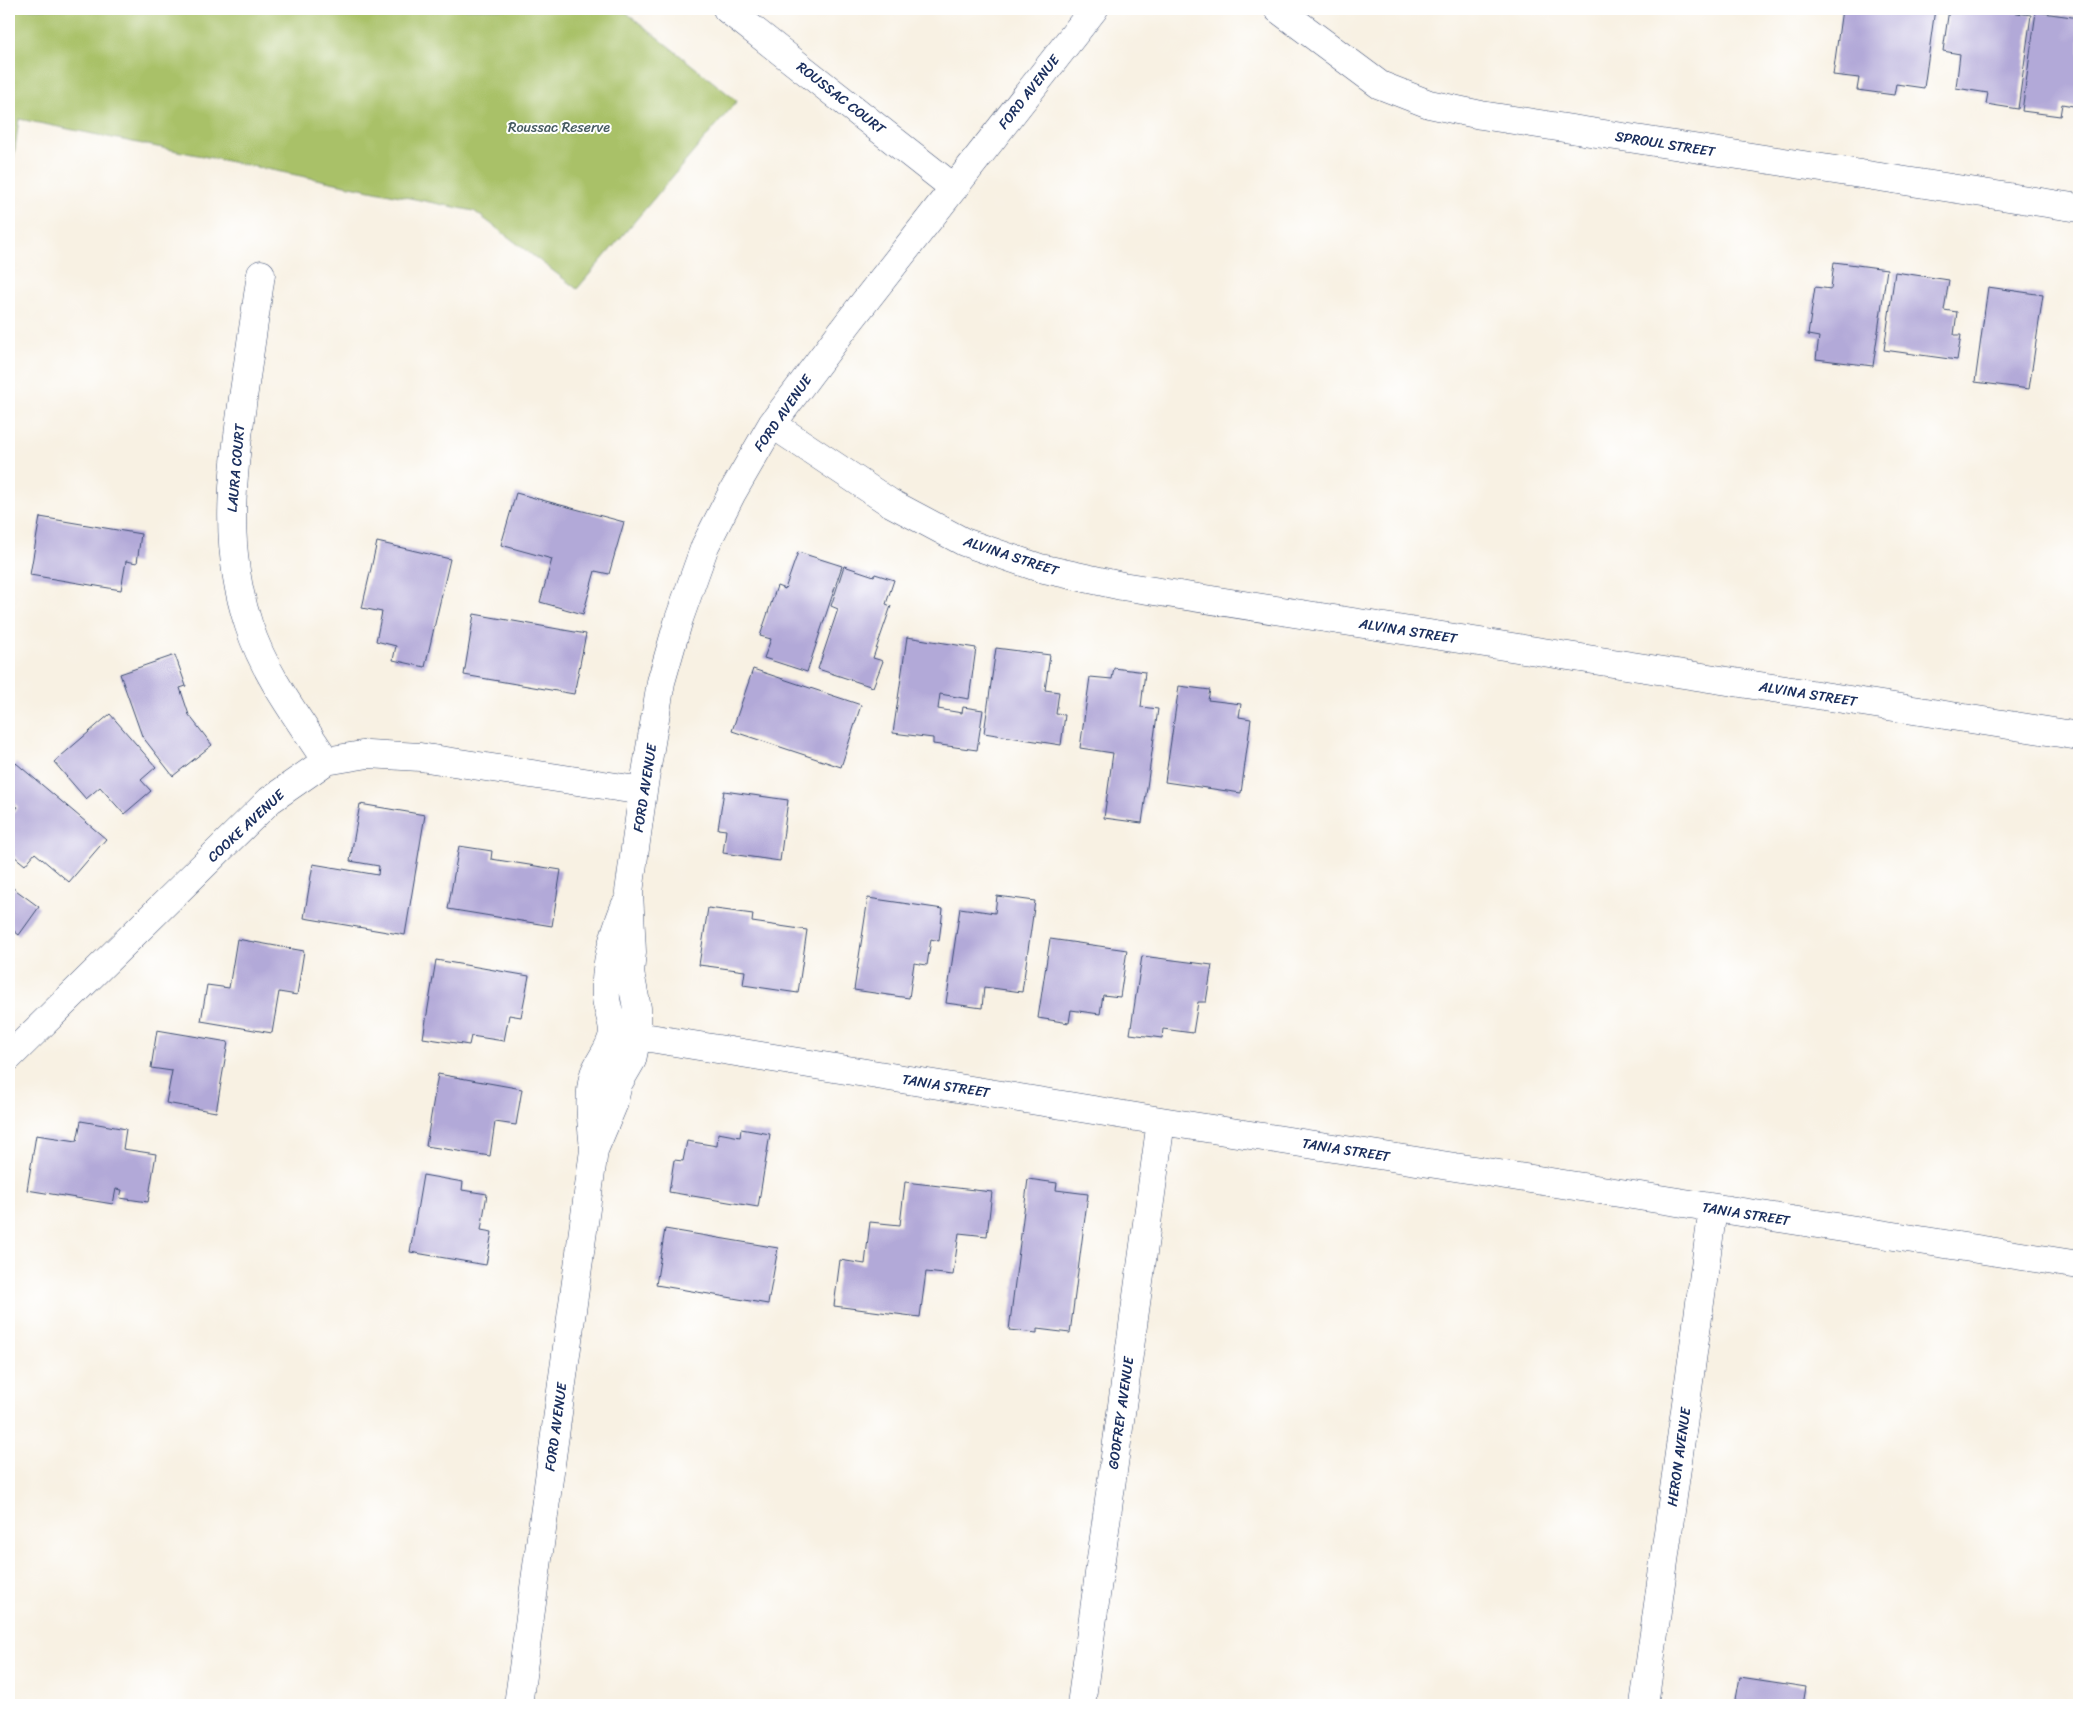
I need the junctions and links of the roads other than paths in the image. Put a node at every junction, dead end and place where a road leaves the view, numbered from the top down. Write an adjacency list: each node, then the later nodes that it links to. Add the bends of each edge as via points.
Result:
1 (727, 9): 4 (street, ROUSSAC COURT)
2 (1094, 9): 4 (street, FORD AVENUE)
3 (1278, 9): 5 (street, SPROUL STREET, via 1380,85 1429,104 1480,115)
4 (954, 188): 7 (street, FORD AVENUE)
5 (2079, 208)
6 (261, 274): 9 (street, LAURA COURT, via 230,508 235,563 249,626 276,684)
7 (772, 424): 8 (street, ALVINA STREET, via 888,502 964,542 1040,568 1132,587); 10 (street, FORD AVENUE, via 705,546 679,619 661,682)
8 (2079, 736)
9 (326, 761): 10 (street, COOKE AVENUE, via 368,754 420,758); 12 (street, COOKE AVENUE, via 270,800)
10 (643, 791): 11 (street, FORD AVENUE, via 629,892 610,947 606,971 606,1001)
11 (625, 1034): 13 (street, TANIA STREET); 16 (street, FORD AVENUE, via 607,1048 594,1073 590,1101 594,1150)
12 (15, 1046)
13 (1161, 1121): 14 (street, TANIA STREET); 17 (street, GODFREY AVENUE)
14 (1713, 1209): 15 (street, TANIA STREET); 18 (street, HERON AVENUE)
15 (2079, 1265)
16 (518, 1705)
17 (1081, 1705)
18 (1644, 1705)

